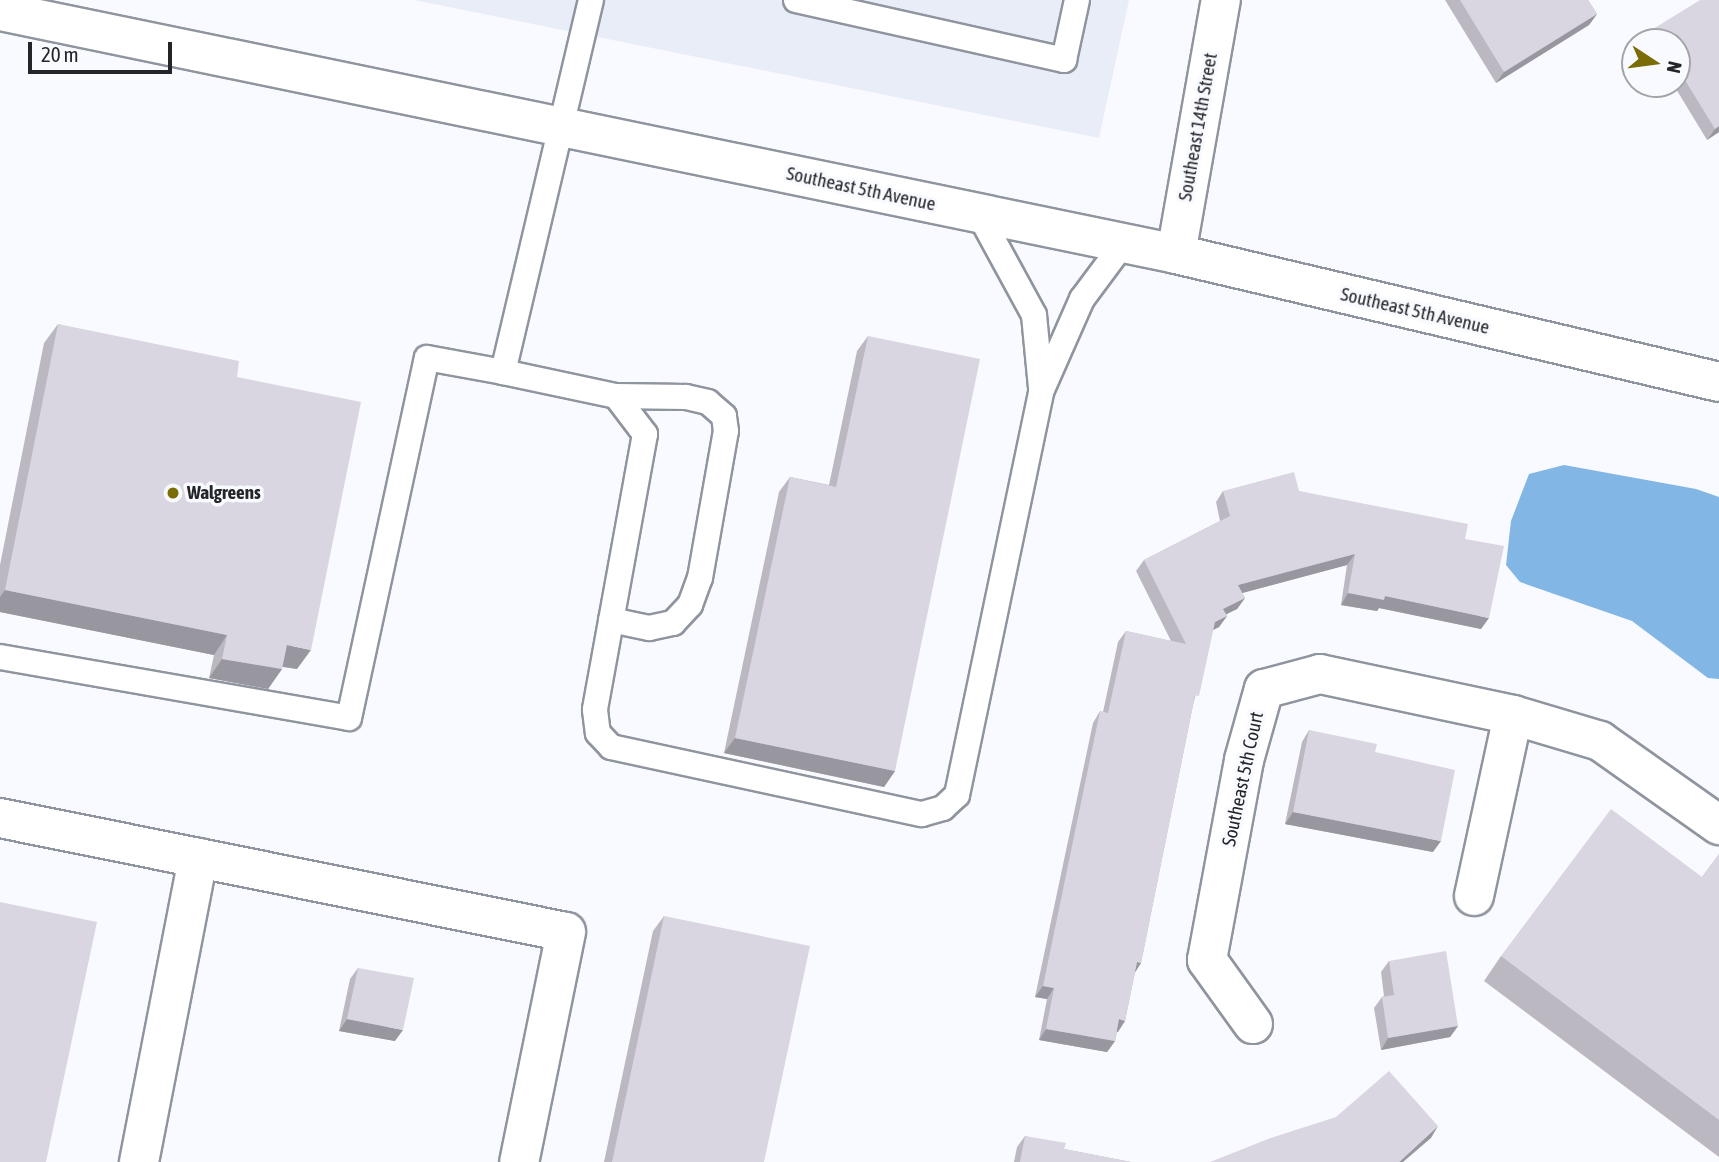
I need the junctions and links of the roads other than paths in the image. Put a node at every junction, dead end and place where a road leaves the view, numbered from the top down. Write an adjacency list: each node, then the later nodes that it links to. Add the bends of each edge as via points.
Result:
1 (591, 0): 6 (lane)
2 (796, 0): 3 (lane, via 1064,60)
3 (1077, 0)
4 (1220, 0): 9 (street, Southeast 14th Street)
5 (0, 11): 6 (street, Southeast 5th Avenue)
6 (560, 127): 7 (street, Southeast 5th Avenue); 10 (lane)
7 (979, 214): 8 (street, Southeast 5th Avenue); 12 (lane, via 1034,314)
8 (1123, 244): 9 (street, Southeast 5th Avenue); 12 (lane, via 1082,299)
9 (1175, 254): 11 (street, Southeast 5th Avenue)
10 (503, 372): 13 (lane); 15 (lane, via 427,358 349,718)
11 (1719, 382)
12 (1041, 393): 14 (lane, via 957,795 943,808 922,814 611,747 598,733 595,710)
13 (616, 396): 14 (lane, via 645,434); 14 (lane, via 708,402 724,416 726,448 700,578 690,606 673,623 649,628)
14 (611, 620)
15 (0, 657)
16 (1513, 715): 18 (street, Southeast 5th Court, via 1600,741); 20 (street); 21 (street, Southeast 5th Court, via 1321,674 1264,689 1244,760 1207,960)
17 (0, 818): 19 (street)
18 (1719, 825)
19 (198, 858): 22 (street); 23 (street, via 566,932)
20 (1474, 896)
21 (1253, 1024)
22 (139, 1162)
23 (519, 1162)

